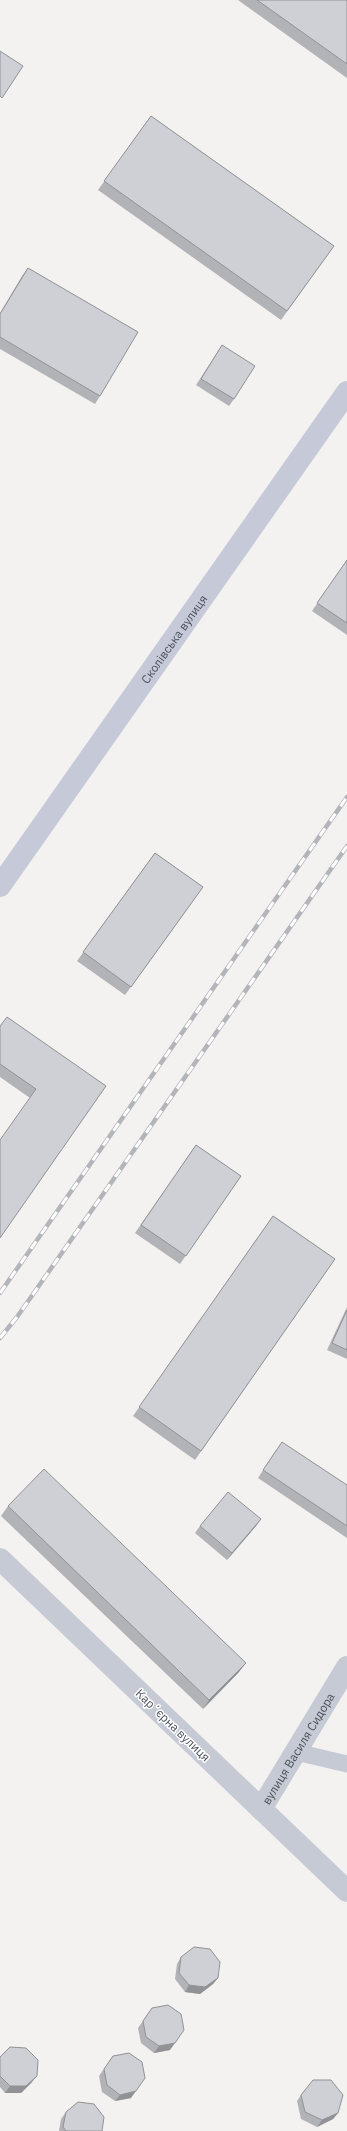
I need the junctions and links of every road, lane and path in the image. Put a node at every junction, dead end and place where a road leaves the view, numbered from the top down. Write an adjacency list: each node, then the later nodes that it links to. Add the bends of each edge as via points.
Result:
1 (347, 392): 2 (street, Сколівська вулиця)
2 (0, 886)
3 (0, 1559): 7 (street, Карʼєрна вулиця)
4 (347, 1667): 5 (street, вулиця Василя Сидора)
5 (296, 1752): 6 (lane); 7 (street, вулиця Василя Сидора)
6 (347, 1764)
7 (261, 1809): 8 (street, Карʼєрна вулиця)
8 (347, 1891)

